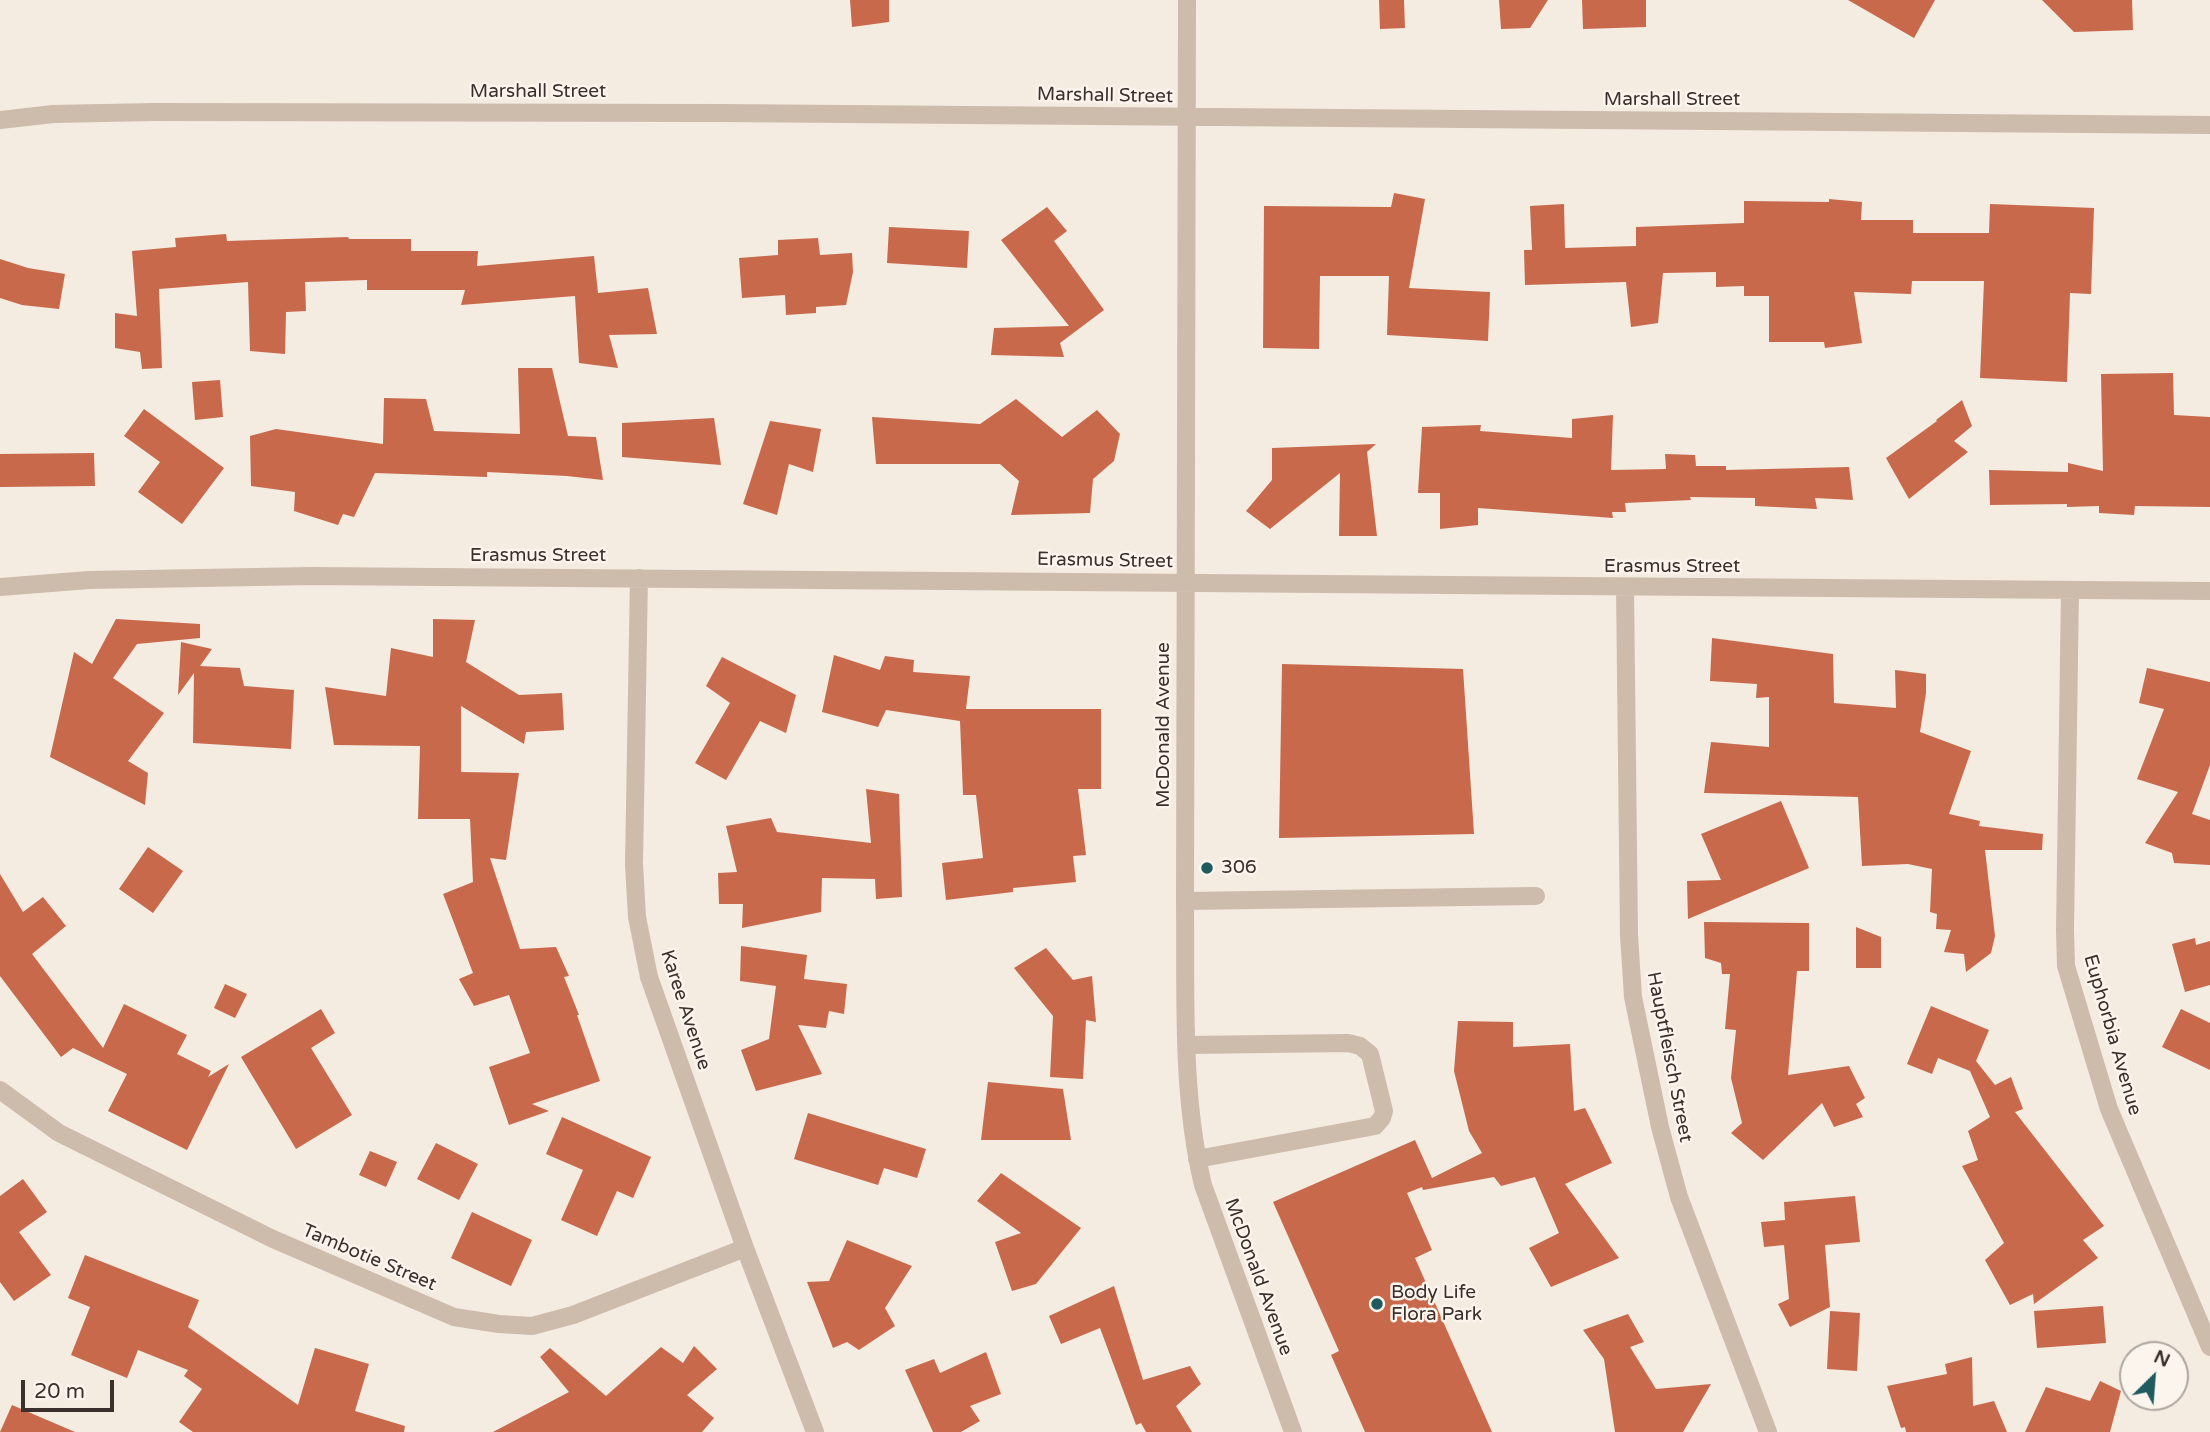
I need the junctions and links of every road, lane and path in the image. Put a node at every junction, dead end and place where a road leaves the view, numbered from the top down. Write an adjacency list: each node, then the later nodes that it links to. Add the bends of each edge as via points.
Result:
1 (1187, 0): 2 (street, McDonald Avenue)
2 (1186, 118): 3 (street, Marshall Street, via 154,112); 4 (street, Marshall Street); 6 (street, McDonald Avenue)
3 (0, 120)
4 (2210, 125)
5 (639, 578): 6 (street, Erasmus Street); 7 (street, Erasmus Street, via 183,578); 16 (street, Karee Avenue, via 637,917 664,1023)
6 (1185, 583): 8 (street, Erasmus Street); 12 (street, McDonald Avenue)
7 (0, 587)
8 (1626, 587): 9 (street, Erasmus Street); 20 (street, Hauptfleisch Street, via 1633,997 1679,1197)
9 (2070, 590): 10 (street, Erasmus Street); 17 (street, Euphorbia Avenue, via 2066,966 2109,1109)
10 (2210, 591)
11 (1536, 896): 12 (street)
12 (1185, 901): 13 (street, McDonald Avenue)
13 (1187, 1045): 15 (street, McDonald Avenue); 15 (street, via 1360,1046 1370,1054 1384,1111 1375,1126)
14 (0, 1090): 16 (street, Tambotie Street, via 59,1133 273,1239 454,1317 532,1325 573,1315)
15 (1196, 1159): 19 (street, McDonald Avenue)
16 (745, 1248): 18 (street, Karee Avenue)
17 (2210, 1347)
18 (815, 1432)
19 (1293, 1432)
20 (1768, 1432)

